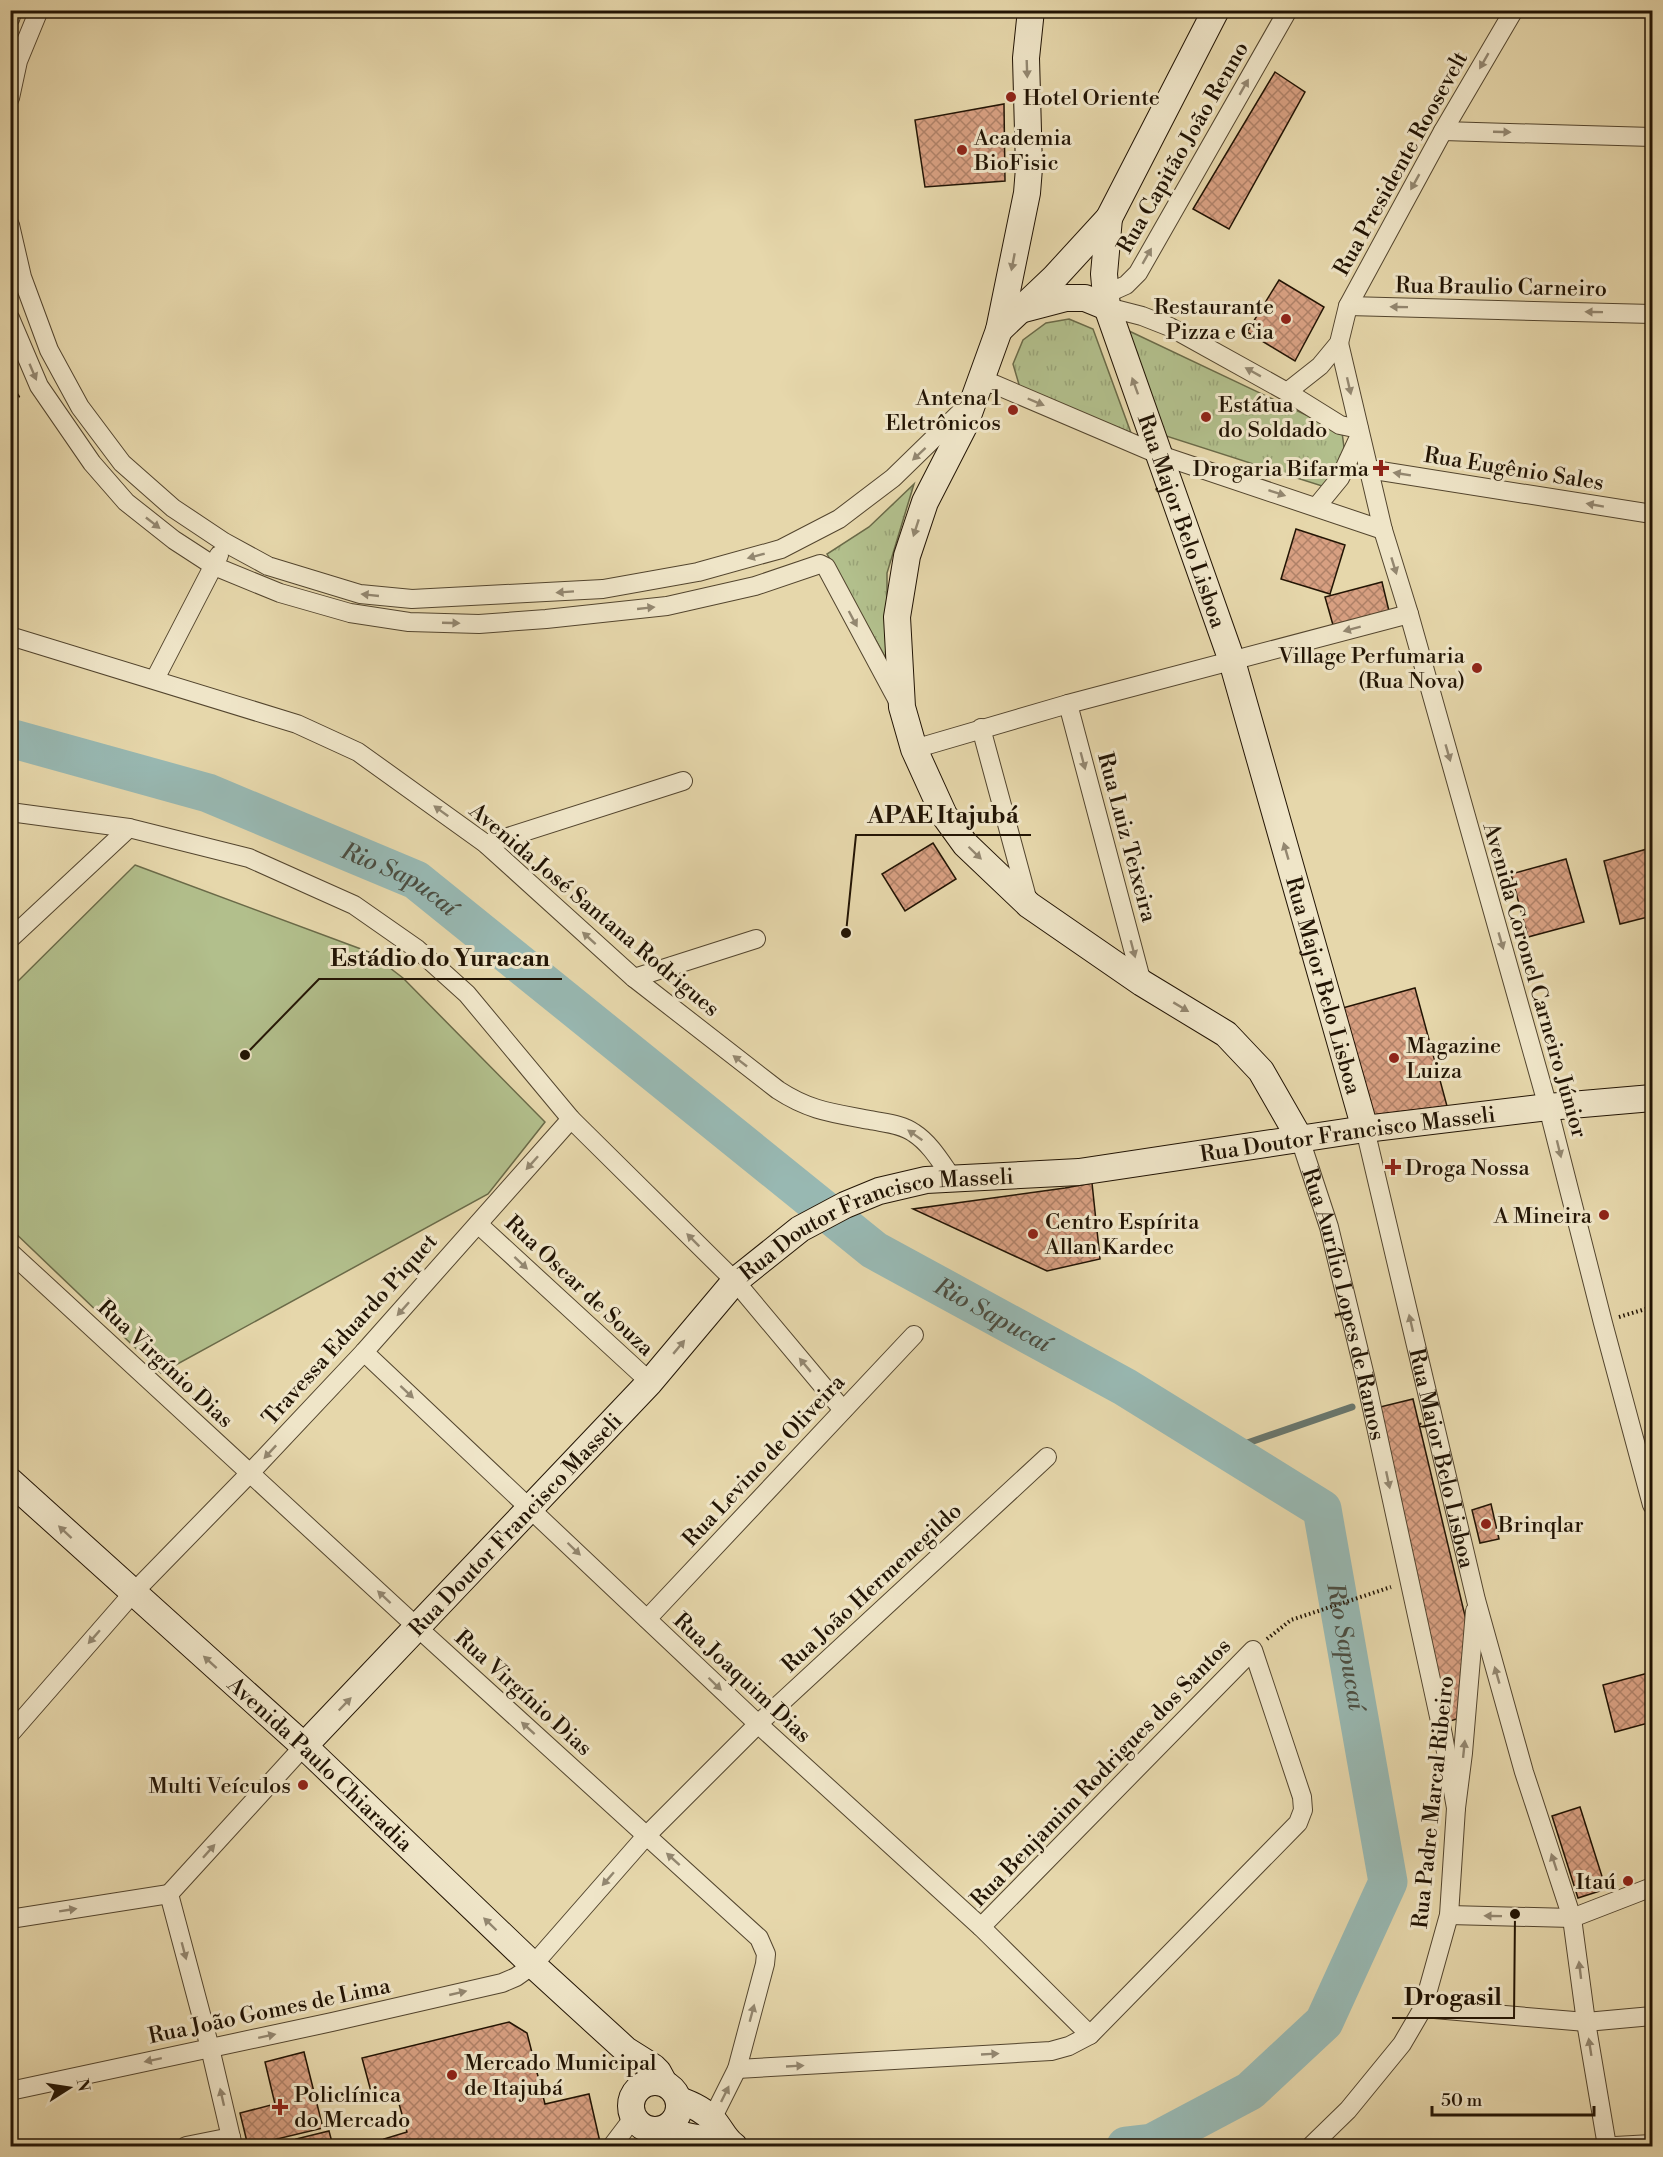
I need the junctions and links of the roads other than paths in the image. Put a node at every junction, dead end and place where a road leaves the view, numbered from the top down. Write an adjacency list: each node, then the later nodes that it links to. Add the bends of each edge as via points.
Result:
1 (13, 10): 7 (street)
2 (39, 10): 8 (street, via 18,61)
3 (1031, 10): 18 (main road, Rua Aurílio Lopes de Ramos, one-way to 18, via 1026,58 1027,193)
4 (1216, 10): 11 (main road)
5 (1288, 10): 13 (street, Rua Capitão João Renno, one-way to 5, via 1138,273)
6 (1514, 10): 9 (street, Rua Presidente Roosevelt, one-way to 9)
7 (10, 19)
8 (10, 98)
9 (1443, 131): 10 (street, one-way to 10); 14 (street, Rua Presidente Roosevelt, one-way to 14)
10 (1653, 137)
11 (1109, 218): 13 (main road, Rua Major Belo Lisboa); 15 (main road)
12 (10, 225): 28 (street, via 22,277 49,350 80,407 122,463 173,508)
13 (1106, 301): 15 (main road, via 1066,298); 21 (street, one-way to 13, via 1170,327); 23 (main road, Rua Major Belo Lisboa, one-way to 13)
14 (1348, 306): 16 (street, Rua Braulio Carneiro, one-way to 14); 19 (street, Rua Presidente Roosevelt)
15 (1018, 311): 18 (main road)
16 (1653, 314)
17 (10, 318): 29 (street, one-way to 29, via 39,386 92,464 126,502)
18 (999, 330): 20 (main road, Rua Aurílio Lopes de Ramos)
19 (1339, 343): 21 (street, via 1320,366); 22 (street, Avenida Coronel Carneiro Júnior, one-way to 22)
20 (979, 388): 23 (street, one-way to 23); 28 (street, one-way to 28, via 893,478 838,519 781,549 698,572 603,589 412,600 360,594 268,566); 35 (main road, Rua Aurílio Lopes de Ramos, one-way to 35, via 925,502 907,556 897,616)
21 (1287, 392): 22 (street, via 1340,425)
22 (1360, 432): 24 (street, Avenida Coronel Carneiro Júnior); 25 (street, via 1340,478)
23 (1160, 454): 25 (street, one-way to 25); 32 (main road, Rua Major Belo Lisboa)
24 (1368, 469): 26 (street, Rua Eugênio Sales, one-way to 24); 27 (street, Avenida Coronel Carneiro Júnior)
25 (1317, 506): 27 (street)
26 (1653, 514)
27 (1383, 530): 30 (street, Avenida Coronel Carneiro Júnior, one-way to 30)
28 (224, 543): 29 (street)
29 (214, 566): 33 (street); 35 (street, one-way to 35, via 280,593 351,613 409,622 479,624 667,606 755,586 820,564 826,567)
30 (1409, 614): 32 (street, one-way to 32); 48 (street, Avenida Coronel Carneiro Júnior, one-way to 48)
31 (10, 636): 33 (street, Avenida José Santana Rodrigues)
32 (1232, 661): 34 (street); 50 (main road, Rua Major Belo Lisboa, one-way to 32)
33 (155, 679): 41 (street, Avenida José Santana Rodrigues, one-way to 33, via 358,752 297,724)
34 (1068, 704): 36 (street); 46 (street, Rua Luiz Teixeira, one-way to 46)
35 (902, 707): 37 (main road, Rua Aurílio Lopes de Ramos)
36 (981, 728): 37 (street); 42 (street)
37 (914, 748): 42 (main road, Rua Aurílio Lopes de Ramos, one-way to 42, via 944,815 965,843)
38 (683, 781): 41 (street)
39 (10, 812): 40 (street)
40 (129, 828): 43 (street); 49 (street, via 249,858 354,905 417,949 467,994)
41 (486, 844): 45 (street, Avenida José Santana Rodrigues, one-way to 41)
42 (1029, 905): 46 (main road, Rua Aurílio Lopes de Ramos)
43 (10, 939)
44 (756, 939): 45 (street)
45 (634, 978): 52 (street, Avenida José Santana Rodrigues, one-way to 45, via 914,1132 821,1111 784,1095)
46 (1142, 983): 51 (main road, Rua Aurílio Lopes de Ramos, one-way to 51, via 1226,1034 1261,1071)
47 (1653, 1098): 48 (main road, Rua Doutor Francisco Masseli)
48 (1548, 1107): 50 (main road, Rua Doutor Francisco Masseli); 63 (street, Avenida Coronel Carneiro Júnior, one-way to 63)
49 (571, 1119): 53 (street, Travessa Eduardo Piquet, one-way to 53); 55 (street, one-way to 49)
50 (1365, 1129): 51 (main road, Rua Doutor Francisco Masseli); 66 (street, Rua Major Belo Lisboa, one-way to 50)
51 (1300, 1139): 52 (main road, Rua Doutor Francisco Masseli, via 1079,1172); 72 (street, Rua Aurílio Lopes de Ramos, one-way to 72, via 1329,1227 1365,1376)
52 (953, 1179): 55 (main road, Rua Doutor Francisco Masseli, via 926,1180 879,1191 845,1205 800,1229)
53 (478, 1224): 57 (street, Travessa Eduardo Piquet, one-way to 57); 58 (street, Rua Oscar de Souza, one-way to 58)
54 (10, 1252): 61 (street, Rua Virgínio Dias)
55 (735, 1281): 58 (main road, Rua Doutor Francisco Masseli, one-way to 55); 59 (street, one-way to 55)
56 (914, 1335): 59 (street, Rua Levino de Oliveira)
57 (364, 1352): 61 (street, Travessa Eduardo Piquet, one-way to 61); 64 (street, Rua Joaquim Dias, one-way to 64)
58 (650, 1382): 64 (main road, Rua Doutor Francisco Masseli)
59 (843, 1410): 67 (street, Rua Levino de Oliveira)
60 (1047, 1457): 69 (street, Rua João Hermenegildo)
61 (250, 1473): 65 (street, Travessa Eduardo Piquet); 68 (street, Rua Virgínio Dias, one-way to 61)
62 (11, 1483): 65 (main road, Avenida Paulo Chiaradia, one-way to 62)
63 (1653, 1506)
64 (532, 1509): 67 (street, Rua Joaquim Dias, one-way to 67); 68 (main road, Rua Doutor Francisco Masseli)
65 (133, 1593): 70 (street, Travessa Eduardo Piquet, one-way to 70); 71 (main road, Avenida Paulo Chiaradia, one-way to 65)
66 (1476, 1600): 72 (street, Rua Padre Marcal Ribeiro, one-way to 66); 77 (street, Rua Major Belo Lisboa, one-way to 66, via 1524,1772)
67 (647, 1619): 69 (street, Rua Joaquim Dias, one-way to 69)
68 (418, 1628): 71 (main road, Rua Doutor Francisco Masseli, one-way to 68); 73 (street, Rua Virgínio Dias, one-way to 68)
69 (758, 1724): 73 (street, Rua João Hermenegildo); 79 (street, Rua Joaquim Dias)
70 (10, 1734)
71 (304, 1746): 75 (street, one-way to 71); 80 (main road, Avenida Paulo Chiaradia, one-way to 71)
72 (1456, 1808): 76 (street, Rua Padre Marcal Ribeiro)
73 (646, 1836): 80 (street, Rua João Hermenegildo, one-way to 80); 87 (street, Rua Virgínio Dias, one-way to 73, via 765,1964 764,1945)
74 (1653, 1887): 77 (street)
75 (170, 1894): 78 (street, one-way to 75); 85 (street, one-way to 85)
76 (1449, 1915): 77 (street, one-way to 76); 81 (street, Rua Padre Marcal Ribeiro)
77 (1572, 1917): 83 (street, Rua Major Belo Lisboa, one-way to 77)
78 (10, 1919)
79 (981, 1928): 84 (street, Rua Joaquim Dias); 84 (street, Rua Benjamim Rodrigues dos Santos, via 1253,1650 1302,1797 1298,1823)
80 (532, 1965): 85 (street, Rua João Gomes de Lima, one-way to 80, via 502,1983); 86 (main road, Avenida Paulo Chiaradia)
81 (1423, 2007): 83 (street); 98 (street, Rua Padre Marcal Ribeiro, via 1402,2044 1348,2110)
82 (1653, 2016): 83 (street)
83 (1586, 2022): 99 (street, Rua Major Belo Lisboa, one-way to 83)
84 (1090, 2035): 87 (street, one-way to 84, via 1051,2051)
85 (210, 2048): 88 (street, Rua João Gomes de Lima, one-way to 88); 93 (street, one-way to 85)
86 (626, 2050): 89 (main road, Avenida Paulo Chiaradia, via 653,2067); 90 (main road)
87 (737, 2069): 91 (street, Rua Virgínio Dias, one-way to 87)
88 (10, 2091)
89 (671, 2092): 90 (main road, via 648,2083 640,2087); 91 (main road, Avenida Paulo Chiaradia); 92 (main road, via 679,2111)
90 (634, 2105): 92 (main road, via 646,2128); 97 (street)
91 (712, 2120): 94 (main road, Avenida Paulo Chiaradia)
92 (660, 2135): 94 (main road, Avenida Paulo Chiaradia)
93 (232, 2142): 96 (street)
94 (730, 2144)
95 (1653, 2144): 100 (street)
96 (186, 2146)
97 (612, 2146)
98 (1311, 2146)
99 (1606, 2146)
100 (1615, 2146)

